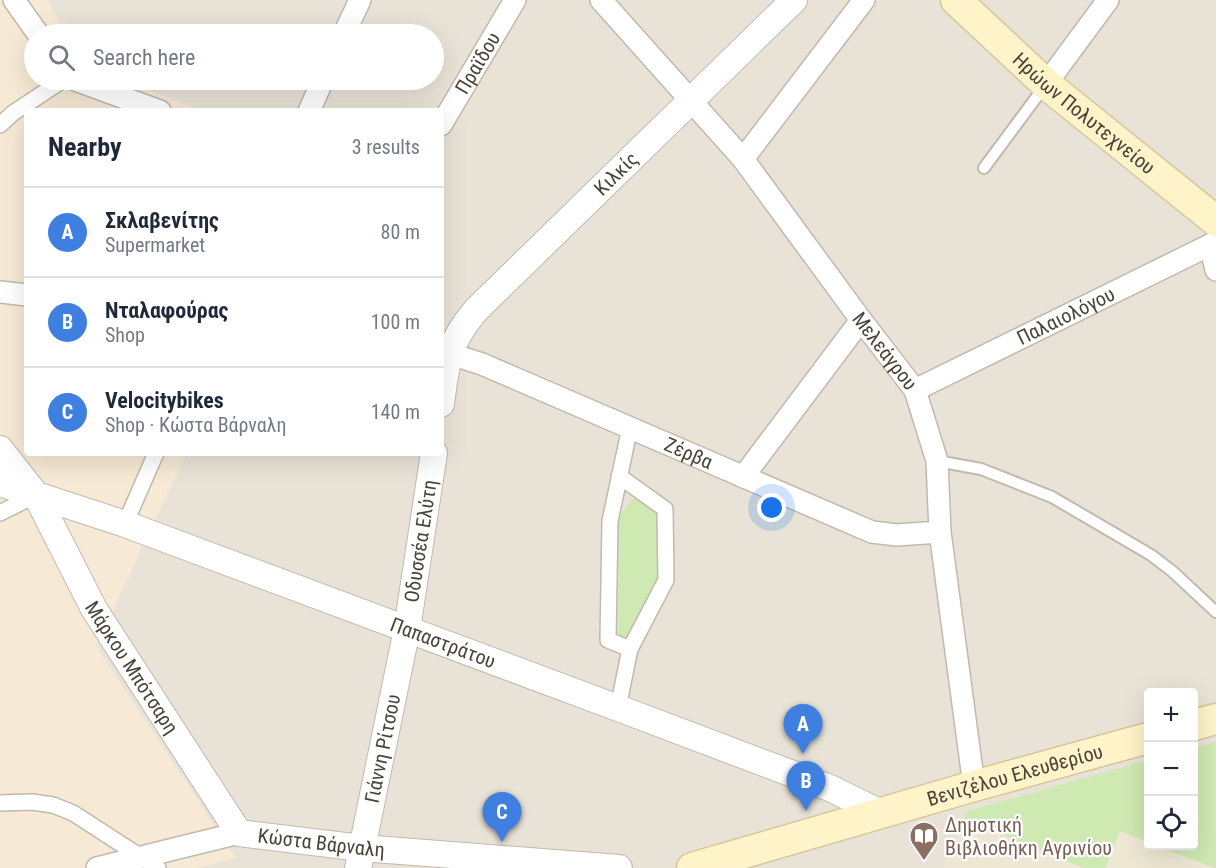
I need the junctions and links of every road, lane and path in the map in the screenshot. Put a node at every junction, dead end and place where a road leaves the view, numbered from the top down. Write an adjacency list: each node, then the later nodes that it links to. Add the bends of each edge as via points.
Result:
1 (14, 0): 9 (street)
2 (360, 0): 10 (street)
3 (514, 0): 18 (street, Πραϊδου)
4 (601, 0): 15 (street, Μελεάγρου)
5 (794, 0): 15 (street, Κιλκίς)
6 (864, 0): 20 (street)
7 (956, 0): 11 (main road, Ηρώων Πολυτεχνείου)
8 (1108, 0): 11 (street)
9 (31, 24)
10 (349, 24)
11 (1046, 84): 21 (lane); 22 (main road, Ηρώων Πολυτεχνείου)
12 (48, 90): 19 (street)
13 (102, 90): 16 (street)
14 (318, 90): 17 (street)
15 (692, 100): 20 (street, Μελεάγρου); 27 (street, Κιλκίς, via 504,281)
16 (152, 108)
17 (310, 108)
18 (444, 120)
19 (0, 125)
20 (743, 159): 26 (street, Μελεάγρου)
21 (984, 168)
22 (1214, 236): 23 (street); 28 (street, Παλαιολόγου)
23 (1216, 270)
24 (0, 292): 25 (street)
25 (24, 295)
26 (861, 320): 28 (street, Μελεάγρου); 35 (street)
27 (445, 352): 29 (street, Ζέρβα)
28 (915, 390): 33 (street, Μελεάγρου)
29 (630, 427): 34 (street); 35 (street, Ζέρβα)
30 (0, 449): 37 (street, Μάρκου Μπότσαρη)
31 (155, 456): 39 (street)
32 (434, 456): 42 (street, Οδυσσέα Ελύτη)
33 (937, 461): 40 (street, Μελεάγρου); 41 (lane, via 981,469 1052,497 1151,555)
34 (619, 476): 43 (street, via 610,521 608,640); 43 (street, via 665,509 666,580)
35 (743, 477): 40 (street, Ζέρβα, via 872,532)
36 (0, 483): 37 (street, Παπαστράτου)
37 (36, 495): 38 (street); 39 (street, Παπαστράτου); 51 (street, Μάρκου Μπότσαρη, via 94,609)
38 (0, 513)
39 (125, 525): 42 (street, Παπαστράτου)
40 (940, 532): 48 (street, Μελεάγρου)
41 (1216, 612)
42 (407, 629): 44 (street, Παπαστράτου); 53 (street, Γιάννη Ρίτσου)
43 (630, 649): 44 (street)
44 (618, 708): 50 (street, Παπαστράτου, via 830,788)
45 (1216, 719): 46 (main road)
46 (1198, 724)
47 (1144, 739): 48 (main road, Βενιζέλου Ελευθερίου)
48 (974, 786): 50 (main road, Βενιζέλου Ελευθερίου)
49 (0, 803): 52 (street, via 53,805 73,813)
50 (883, 813): 57 (main road, Βενιζέλου Ελευθερίου)
51 (239, 833): 52 (street); 53 (street, Κώστα Βάρναλη)
52 (140, 857): 54 (street); 55 (street)
53 (360, 858): 56 (street, Κώστα Βάρναλη)
54 (97, 868)
55 (158, 868)
56 (619, 868)
57 (692, 868)

